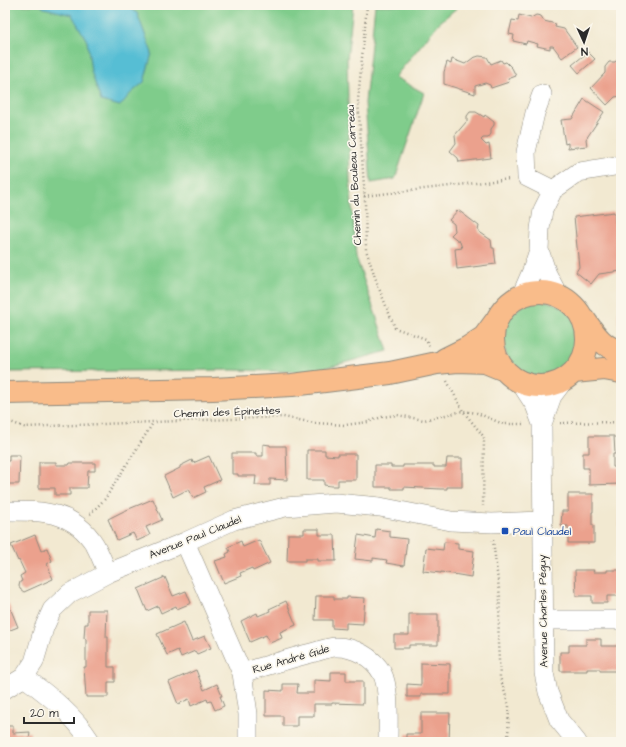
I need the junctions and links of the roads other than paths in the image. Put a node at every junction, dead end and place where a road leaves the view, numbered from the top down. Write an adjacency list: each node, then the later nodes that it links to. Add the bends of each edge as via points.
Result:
1 (542, 94): 3 (street, via 534,113 526,152 527,177)
2 (621, 165): 3 (street, via 579,172)
3 (553, 190): 4 (street, via 543,210)
4 (539, 250): 5 (street); 6 (street)
5 (522, 294): 6 (main road, via 534,291); 8 (main road, via 501,310)
6 (558, 295): 7 (main road, via 576,308)
7 (583, 318): 9 (main road, via 600,341 614,350); 13 (main road, via 587,346 582,360)
8 (495, 322): 10 (main road, via 484,337); 11 (main road, via 492,338 494,354)
9 (621, 351)
10 (437, 363): 11 (main road, via 485,362); 15 (main road, via 390,373 292,385)
11 (502, 369): 14 (main road)
12 (621, 372): 13 (main road, via 604,369)
13 (569, 376): 14 (main road, via 550,386); 16 (street, Avenue Charles Péguy, via 552,396)
14 (520, 382): 16 (street, Avenue Charles Péguy, via 535,405)
15 (5, 393)
16 (542, 424): 18 (street, Avenue Charles Péguy)
17 (5, 511): 20 (street, via 48,512 65,517 79,526 94,544)
18 (542, 521): 19 (street, Avenue Paul Claudel, via 451,521 380,507 336,503 285,507 241,518); 21 (street, Avenue Charles Péguy)
19 (185, 542): 20 (street, Avenue Paul Claudel); 23 (street, Rue André Gide)
20 (108, 573): 24 (street, Avenue Paul Claudel, via 70,593 52,610 34,662)
21 (544, 620): 22 (street); 29 (street, Avenue Charles Péguy, via 544,673 548,692 559,720)
22 (621, 620)
23 (242, 673): 27 (street, Rue André Gide, via 248,714); 28 (street, Rue André Gide, via 335,647 362,653 374,661 382,673 386,687)
24 (24, 677): 25 (street, Avenue Paul Claudel); 26 (street, via 52,698 82,727)
25 (5, 689)
26 (91, 742)
27 (248, 742)
28 (388, 742)
29 (577, 742)

